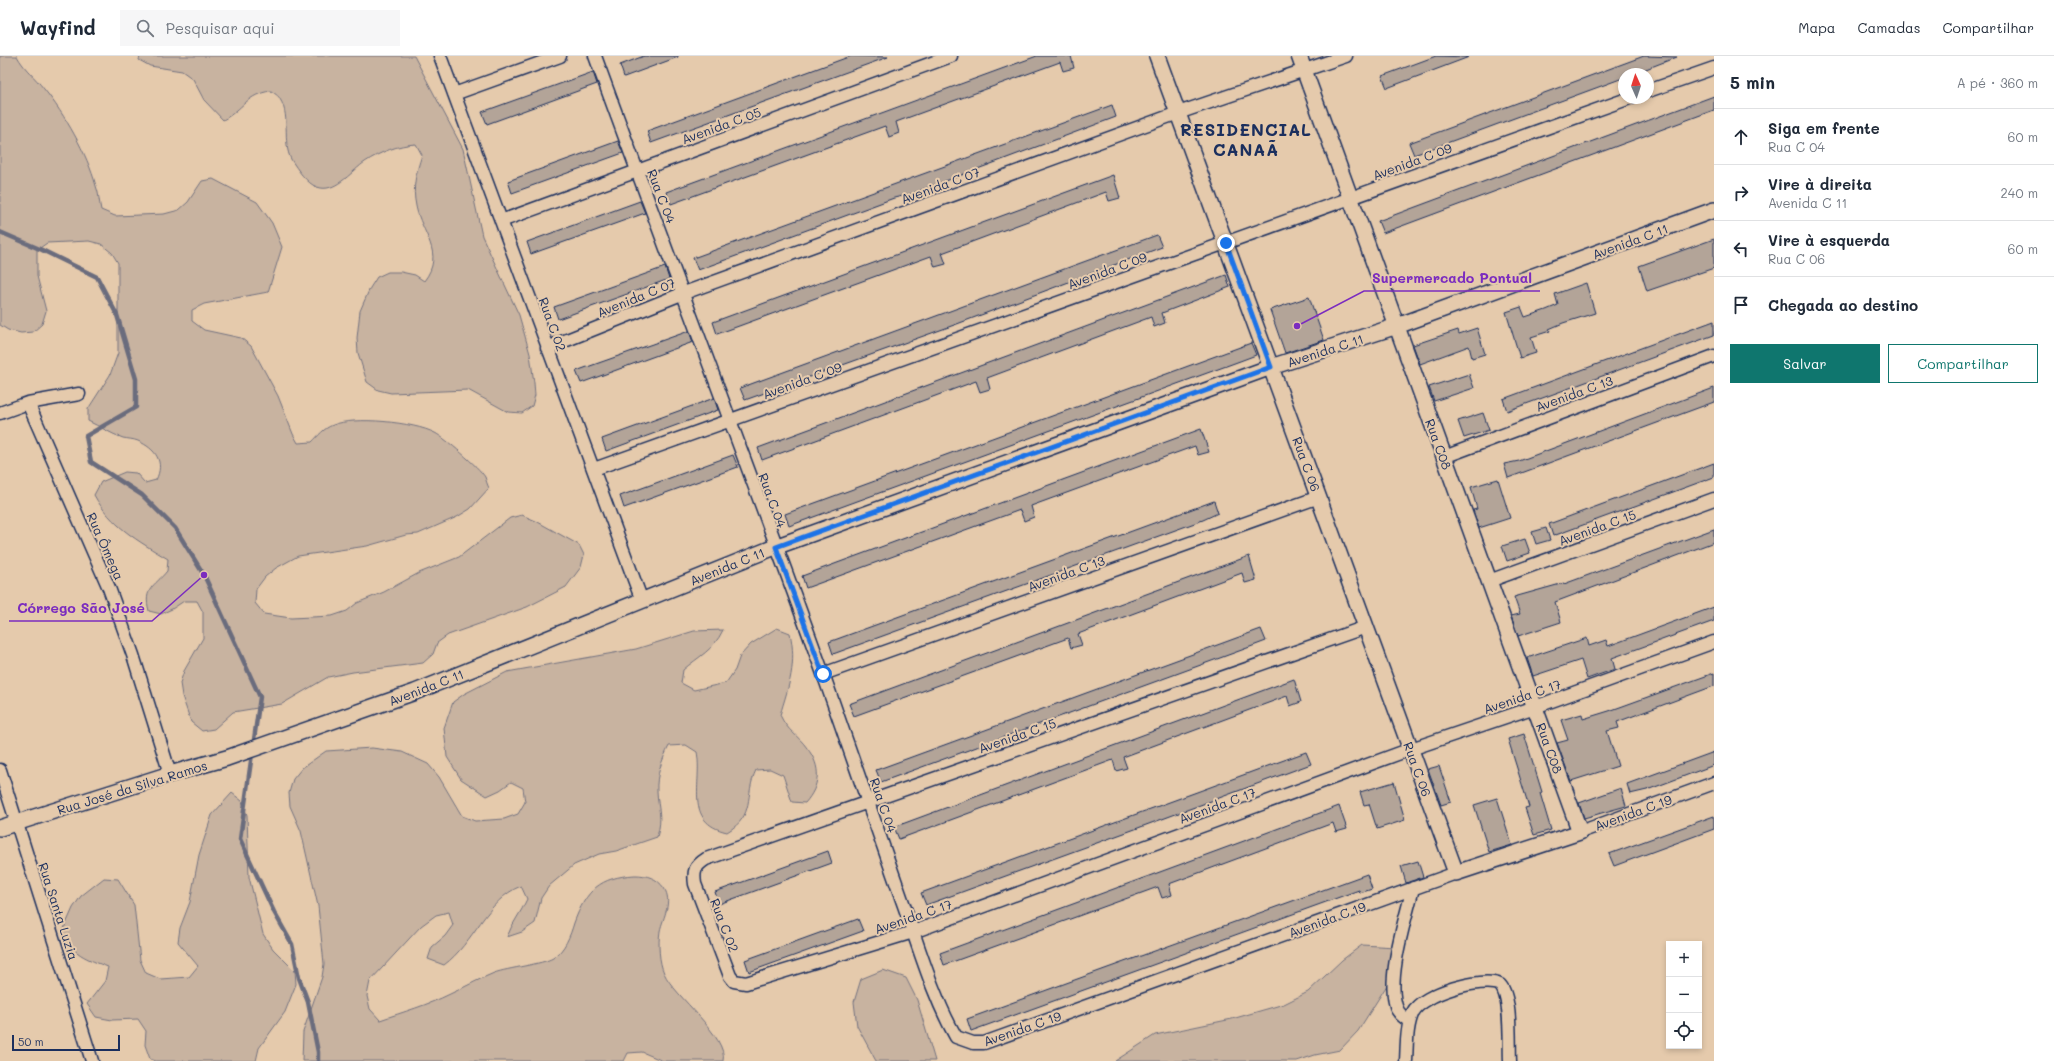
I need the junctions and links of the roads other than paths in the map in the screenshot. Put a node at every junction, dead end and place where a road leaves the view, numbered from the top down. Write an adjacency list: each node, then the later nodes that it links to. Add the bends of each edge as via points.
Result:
1 (440, 56): 11 (street, Rua C 02)
2 (560, 56): 11 (street)
3 (595, 56): 14 (street, Rua C 04)
4 (951, 56): 14 (street, Avenida C 05)
5 (1157, 56): 13 (street, Rua C 06)
6 (1299, 56): 9 (street, Rua C08)
7 (1346, 56): 9 (street, Avenida C 07)
8 (1714, 68): 10 (street)
9 (1304, 71): 13 (street, Avenida C 07); 15 (street, Rua C08)
10 (1654, 90)
11 (454, 94): 17 (street, Rua C 02)
12 (1618, 102): 15 (street, Avenida C 09)
13 (1178, 113): 18 (street, Rua C 06); 19 (street, Avenida C 07)
14 (637, 171): 17 (street, Avenida C 05); 19 (street, Rua C 04)
15 (1350, 198): 18 (street, Avenida C 09); 20 (street, Rua C08)
16 (1714, 210): 20 (street, Avenida C 11)
17 (501, 221): 21 (street, Rua C 02)
18 (1226, 243): 23 (street, Rua C 06); 27 (street, Avenida C 09)
19 (684, 293): 21 (street, Avenida C 07); 27 (street, Rua C 04)
20 (1397, 326): 23 (street, Avenida C 11); 28 (street, Rua C08)
21 (547, 348): 29 (street, Rua C 02)
22 (1714, 356): 28 (street, Avenida C 13)
23 (1271, 367): 30 (street, Rua C 06); 32 (street, Avenida C 11)
24 (80, 394): 25 (street)
25 (28, 402): 26 (street); 42 (street, Rua Ômega, via 109,588)
26 (0, 413)
27 (729, 421): 29 (street, Avenida C 09); 32 (street, Rua C 04)
28 (1444, 457): 33 (street, Rua C08)
29 (594, 469): 34 (street, Rua C 02)
30 (1319, 497): 35 (street, Rua C 06); 37 (street, Avenida C 13)
31 (1714, 499): 33 (street, Avenida C 15)
32 (776, 547): 34 (street, Avenida C 11); 37 (street, Rua C 04)
33 (1489, 581): 38 (street, Rua C08)
34 (642, 601): 39 (street, Avenida C 11, via 415,692)
35 (1366, 627): 40 (street, Rua C 06); 44 (street, Avenida C 15)
36 (1714, 642): 38 (street, Avenida C 17)
37 (823, 674): 44 (street, Rua C 04)
38 (1535, 707): 40 (street, Avenida C 17); 47 (street, Rua C08)
39 (263, 745): 42 (street, Rua José da Silva Ramos)
40 (1411, 749): 48 (street, Rua C 06); 51 (street, Avenida C 17)
41 (0, 770): 45 (street, Rua Santa Luzia)
42 (170, 774): 45 (street, Rua José da Silva Ramos)
43 (1714, 783): 47 (street, Avenida C 19)
44 (868, 803): 49 (street, Avenida C 15, via 706,858 697,865 693,873); 51 (street, Rua C 04)
45 (16, 823): 46 (street, Rua José da Silva Ramos); 55 (street, Rua Santa Luzia)
46 (0, 828)
47 (1580, 832): 48 (street, Avenida C 19)
48 (1456, 873): 50 (street, Avenida C 19)
49 (695, 884): 52 (street, Rua C 02)
50 (1413, 888): 53 (street, Avenida C 19, via 984,1043 973,1043 956,1037); 54 (street, via 1395,961 1394,984 1398,1010)
51 (913, 932): 52 (street, Avenida C 17, via 750,982 740,983); 53 (street, Rua C 04)
52 (730, 976)
53 (948, 1022)
54 (1409, 1022): 56 (street); 57 (street, via 1414,1010 1425,999 1470,984 1496,983 1506,994)
55 (92, 1061)
56 (1406, 1061)
57 (1510, 1061)

